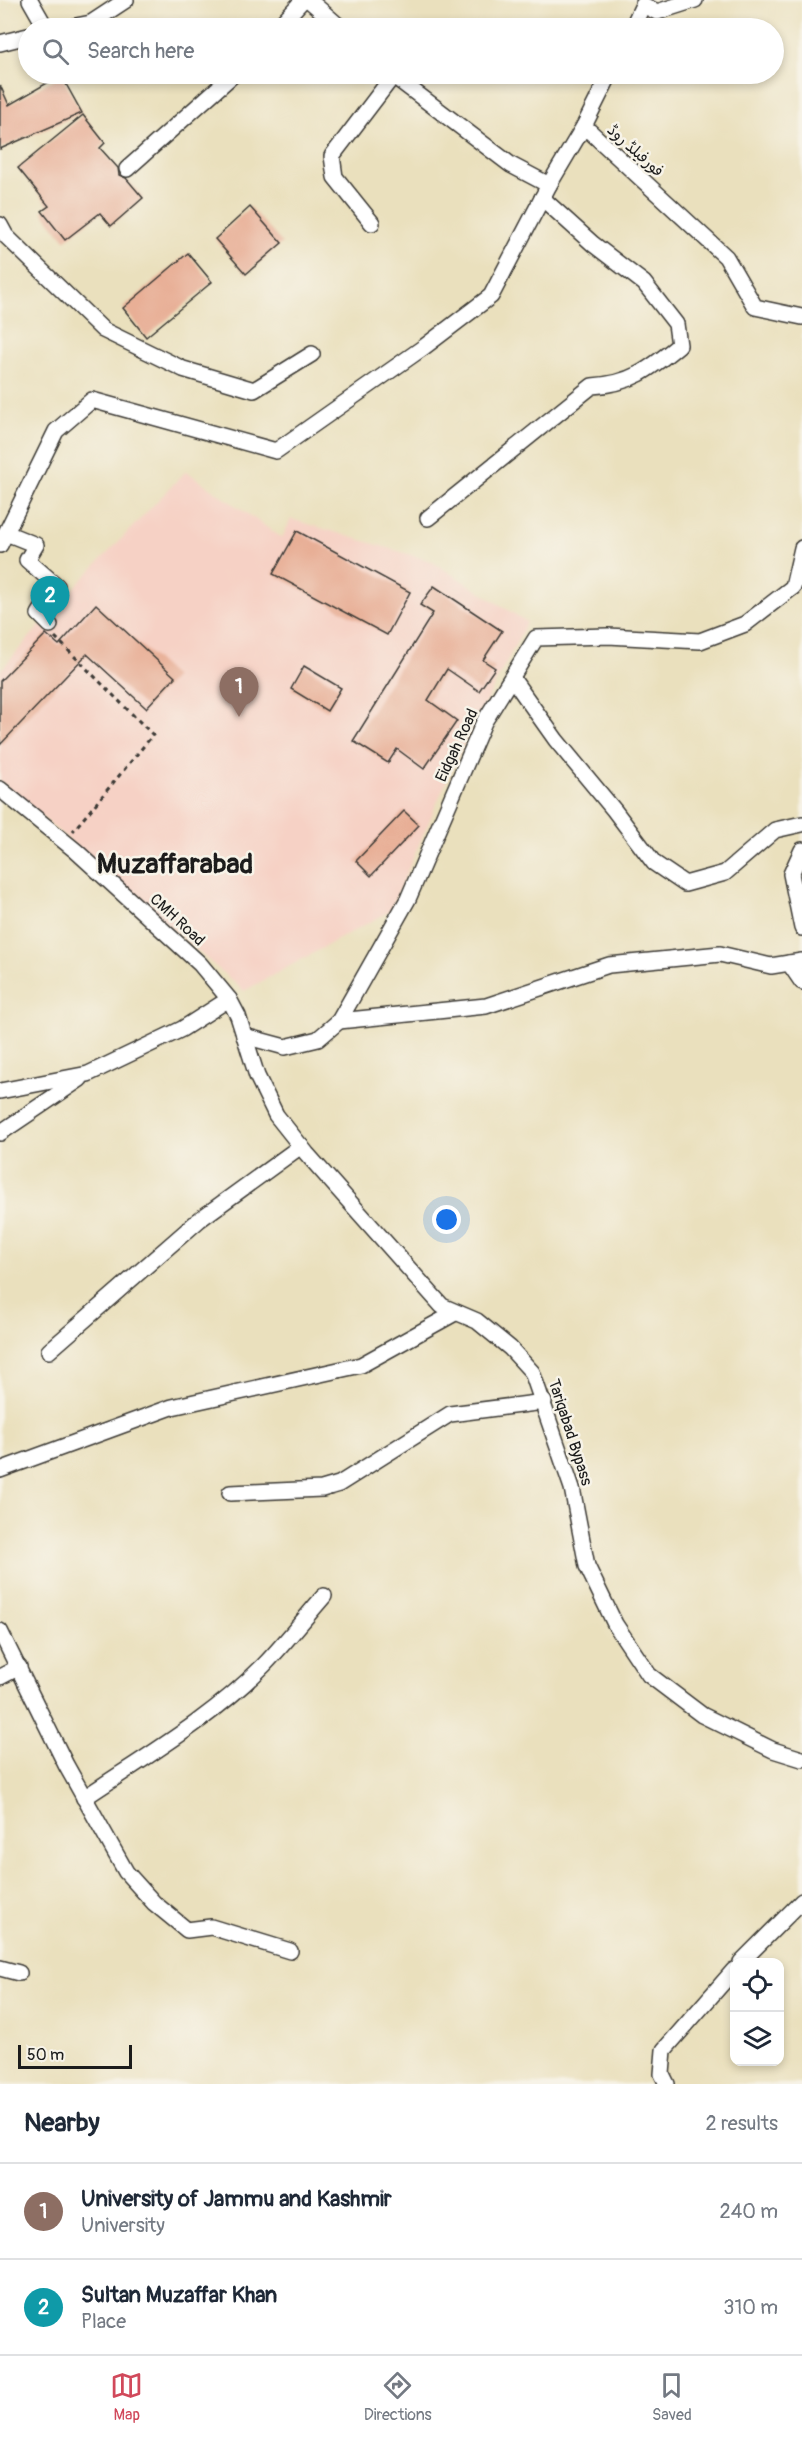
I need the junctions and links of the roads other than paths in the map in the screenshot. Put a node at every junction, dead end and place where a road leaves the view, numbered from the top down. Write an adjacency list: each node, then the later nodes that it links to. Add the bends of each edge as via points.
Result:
1 (30, 0): 7 (street)
2 (126, 0): 8 (street)
3 (303, 0): 9 (street)
4 (309, 0): 10 (street)
5 (695, 0): 6 (street, via 657,12)
6 (644, 3): 11 (street)
7 (40, 18)
8 (99, 18)
9 (286, 18)
10 (330, 18)
11 (637, 18)
12 (18, 38): 13 (street)
13 (0, 43)
14 (223, 84): 19 (street)
15 (385, 84): 21 (street, via 333,156 335,177)
16 (404, 84): 20 (street)
17 (605, 84): 18 (street)
18 (584, 126): 20 (street, فورفیلڈ روڈ); 23 (street, فورفیلڈ روڈ, via 726,256 755,308)
19 (127, 169)
20 (546, 191): 25 (street, via 594,244 644,283 676,324 679,345 650,369 618,385 592,386); 26 (street, فورفیلڈ روڈ, via 491,296 276,451 92,400 56,431)
21 (372, 224)
22 (0, 225): 24 (street, via 6,236 103,330 183,369 254,390)
23 (802, 317)
24 (312, 354)
25 (428, 518)
26 (3, 539): 29 (street, via 36,545 27,560 57,586 39,614)
27 (802, 548): 28 (street)
28 (797, 588): 30 (street, Eidgah Road, via 745,624 700,641 608,636 536,638)
29 (50, 625)
30 (512, 678): 32 (street, via 654,863 685,884 725,873 775,830); 39 (street, Eidgah Road, via 484,722 408,899)
31 (0, 789): 37 (street, CMH Road, via 64,841 200,964)
32 (802, 824)
33 (802, 850): 34 (street, via 791,874)
34 (802, 928)
35 (795, 962): 36 (street); 39 (street, via 771,966 720,954 609,965 486,1006)
36 (802, 982)
37 (229, 999): 38 (street, CMH Road); 41 (street, via 182,1029)
38 (238, 1016): 40 (street, Tariqabad Bypass)
39 (339, 1021): 40 (street, Eidgah Road, via 318,1038 285,1047)
40 (244, 1036): 44 (street, Tariqabad Bypass, via 276,1115)
41 (88, 1074): 42 (street); 43 (street)
42 (0, 1091)
43 (0, 1132)
44 (301, 1146): 45 (street, Tariqabad Bypass, via 442,1306); 46 (street, via 199,1220)
45 (455, 1313): 47 (street, Tariqabad Bypass, via 477,1321 510,1348 532,1372); 48 (street, via 361,1365 172,1407)
46 (49, 1351)
47 (544, 1402): 49 (street, via 450,1414 339,1484 322,1489); 54 (street, Tariqabad Bypass, via 572,1488 587,1566 615,1624 649,1675 702,1715 773,1750)
48 (0, 1470)
49 (230, 1493)
50 (324, 1596): 55 (street, via 263,1665 230,1695 173,1739)
51 (0, 1631): 52 (street)
52 (19, 1667): 53 (street); 55 (street)
53 (0, 1677)
54 (802, 1759)
55 (84, 1798): 57 (street, via 126,1872 154,1903 188,1930 211,1927)
56 (802, 1901): 58 (street)
57 (290, 1951)
58 (745, 1958)
59 (0, 1968): 60 (street)
60 (19, 1973)
61 (730, 1976): 62 (street, via 664,2050 662,2074)
62 (667, 2084)

